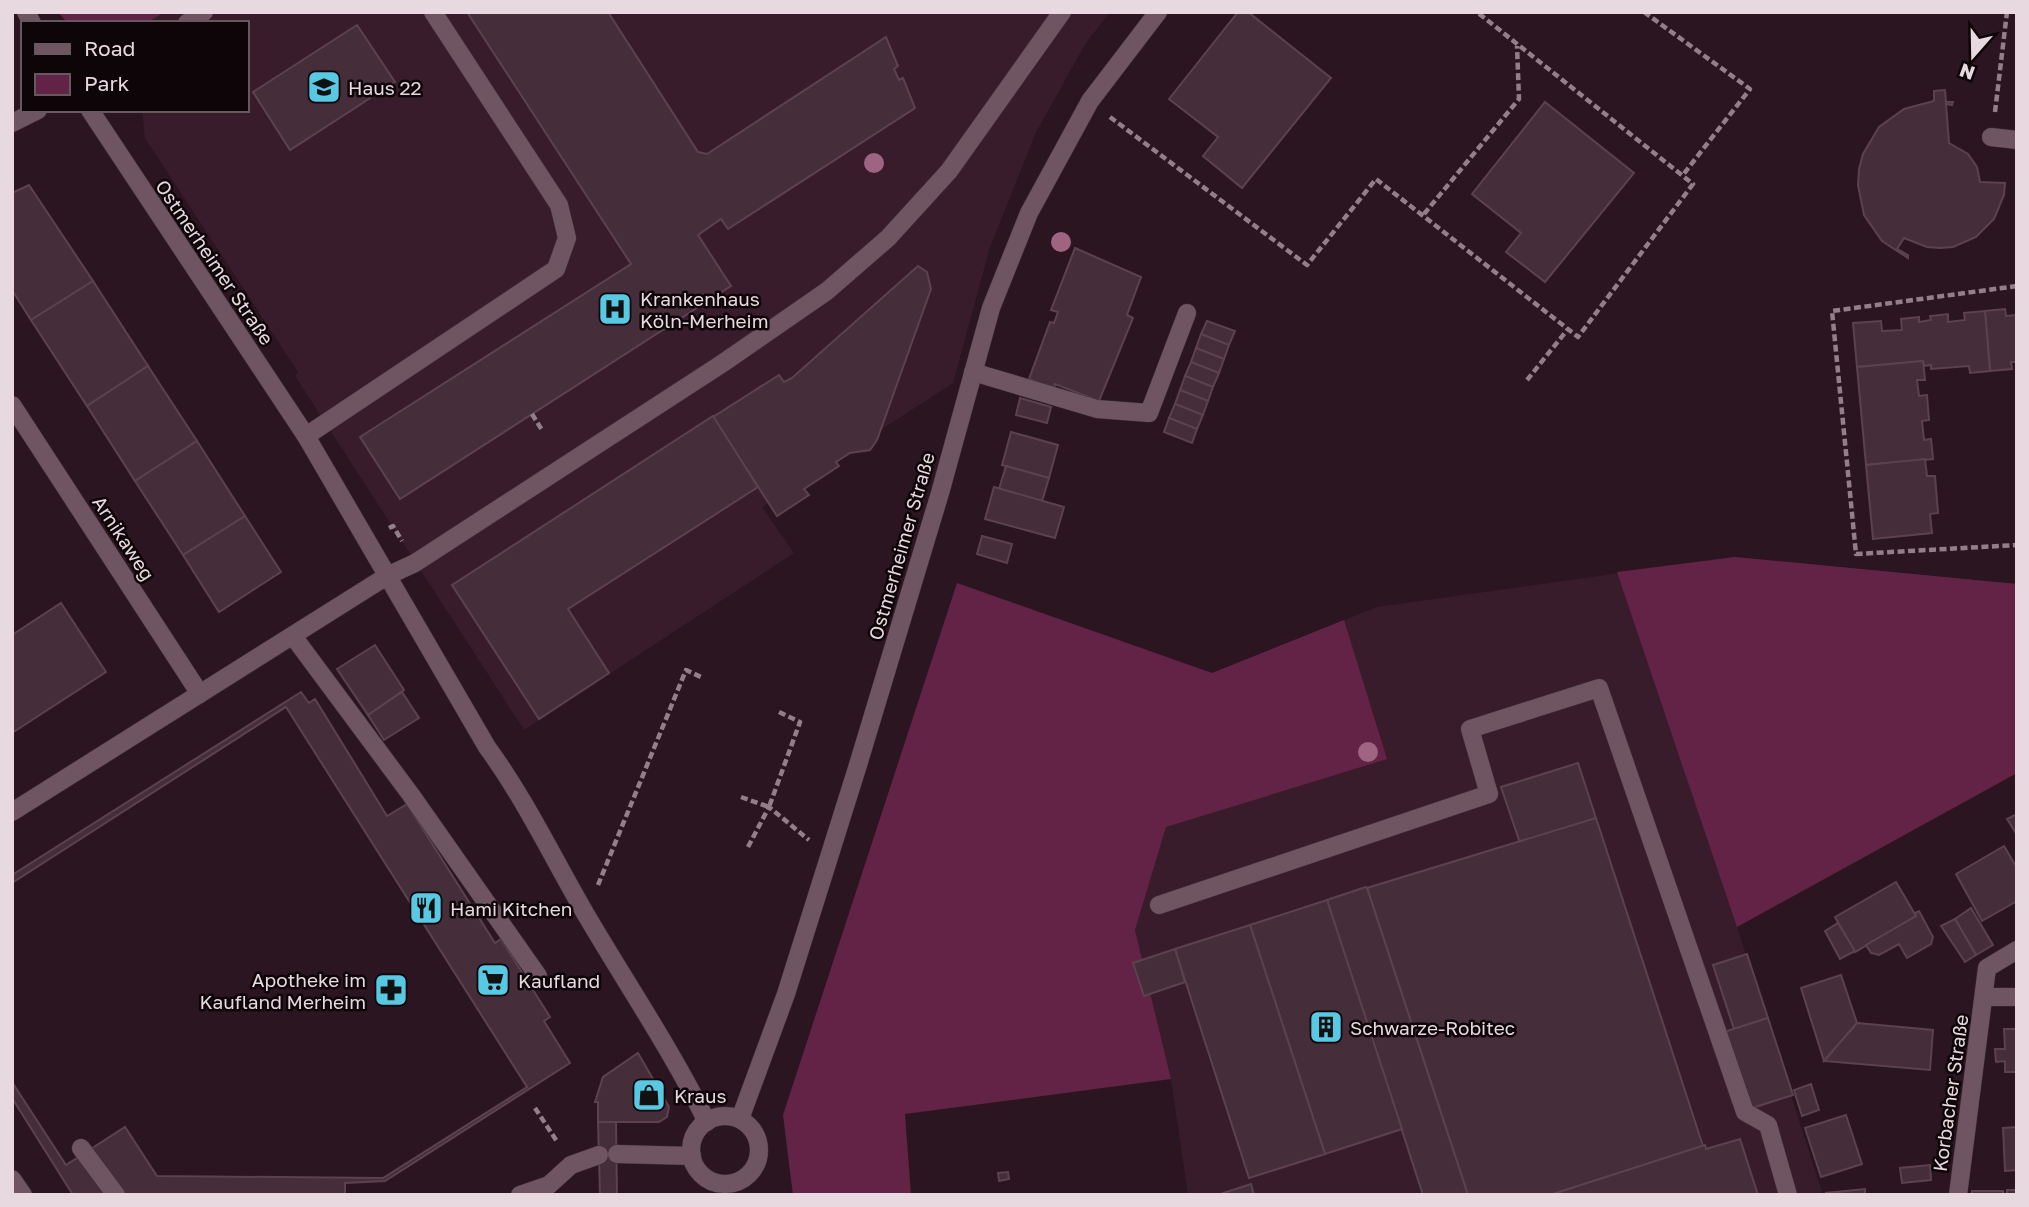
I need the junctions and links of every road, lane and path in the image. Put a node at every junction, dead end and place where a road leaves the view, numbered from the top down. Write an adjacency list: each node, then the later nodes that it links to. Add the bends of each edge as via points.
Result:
1 (433, 12): 24 (street, via 559,205 567,238 556,269)
2 (1062, 12): 26 (street, via 949,171 888,238 827,291 459,535)
3 (1158, 12): 8 (street, Ostmerheimer Straße)
4 (1477, 12): 7 (path)
5 (1644, 12): 14 (path, via 1750,89)
6 (2007, 12): 12 (path)
7 (1517, 45): 14 (path); 15 (path, via 1519,99)
8 (1090, 102): 15 (path, via 1307,265 1376,178); 19 (street, Ostmerheimer Straße, via 1029,213 991,308)
9 (34, 112): 11 (street)
10 (91, 112): 24 (street, Ostmerheimer Straße)
11 (12, 124)
12 (1992, 137): 13 (street)
13 (2017, 140)
14 (1682, 176): 18 (path, via 1693,184 1578,337)
15 (1424, 214): 18 (path)
16 (2017, 286): 25 (path, via 1832,311 1856,554)
17 (1186, 313): 19 (street, via 1149,413 1097,409)
18 (1568, 330): 20 (path)
19 (973, 372): 35 (street, Ostmerheimer Straße)
20 (1527, 380)
21 (12, 405): 29 (street, Arnikaweg)
22 (533, 414): 23 (path)
23 (542, 430)
24 (306, 436): 26 (street, Ostmerheimer Straße)
25 (2017, 545)
26 (387, 576): 27 (street); 37 (street, Ostmerheimer Straße)
27 (293, 636): 29 (street); 39 (street)
28 (701, 677): 37 (path, via 686,670)
29 (200, 694): 33 (street)
30 (777, 711): 32 (path, via 800,722)
31 (741, 797): 32 (path)
32 (769, 807): 34 (path); 35 (path, via 802,837)
33 (12, 813)
34 (748, 847)
35 (831, 849): 43 (street, Ostmerheimer Straße, via 786,994)
36 (1159, 905): 53 (street, via 1489,794 1470,729 1599,688 1745,1112 1768,1125)
37 (586, 915): 44 (street, Ostmerheimer Straße, via 678,1063)
38 (2017, 950): 40 (street, Korbacher Straße, via 1987,968)
39 (538, 976)
40 (1984, 997): 41 (street, Korbacher Straße); 54 (street, Korbacher Straße)
41 (2017, 997)
42 (535, 1108): 47 (path)
43 (740, 1119): 44 (street, via 718,1117); 49 (street, via 755,1133 759,1154 751,1173)
44 (707, 1122): 46 (street, via 694,1136)
45 (81, 1147): 51 (street)
46 (692, 1156): 47 (street, via 608,1155); 49 (street, via 702,1175)
47 (572, 1165): 52 (street, via 548,1185)
48 (12, 1179): 50 (street)
49 (734, 1189)
50 (23, 1195)
51 (116, 1195)
52 (520, 1195)
53 (1788, 1195)
54 (1958, 1195)

